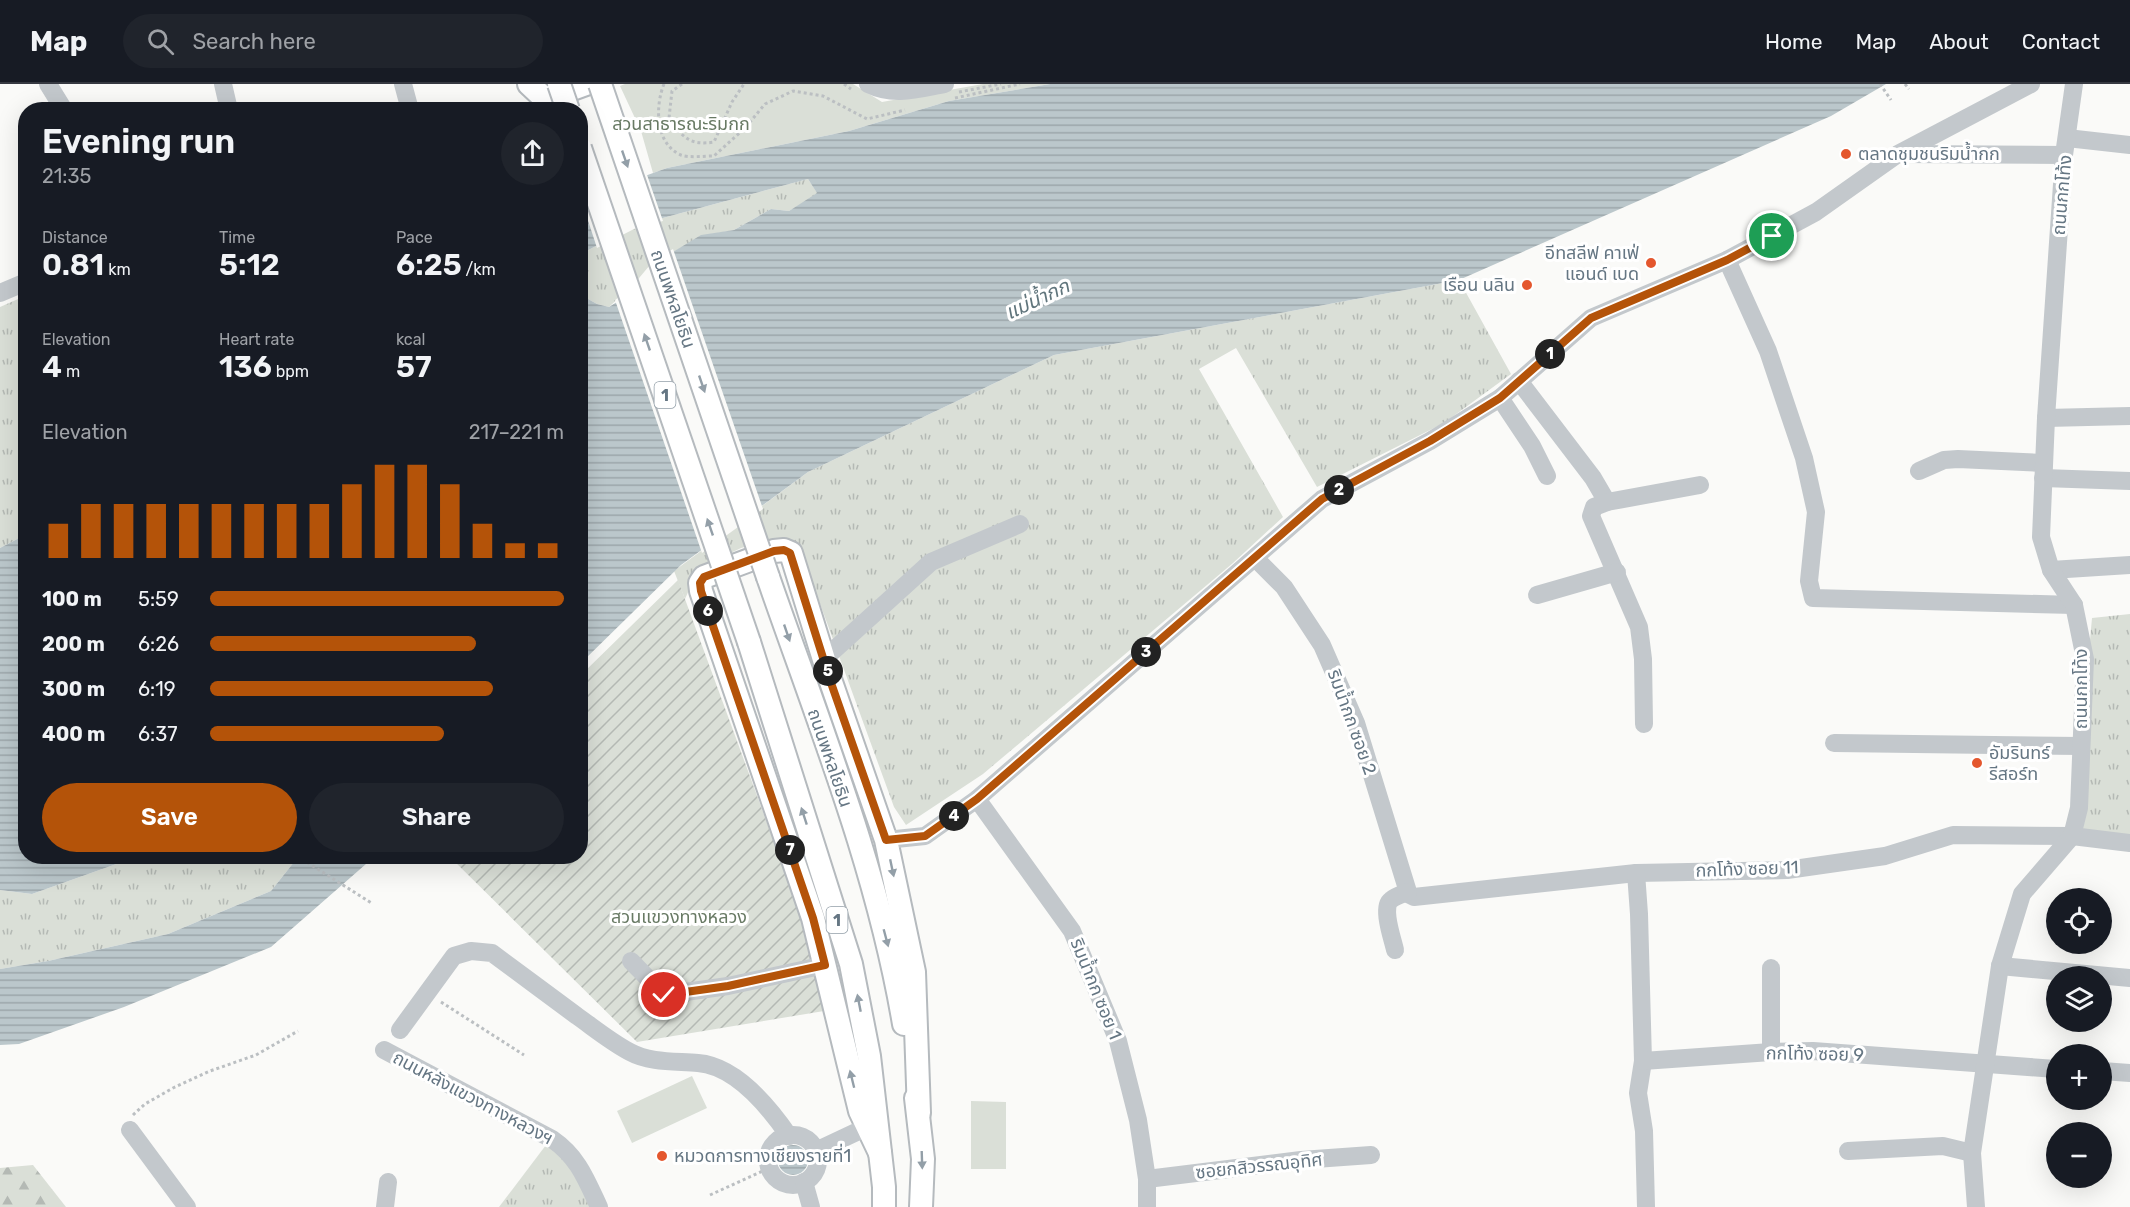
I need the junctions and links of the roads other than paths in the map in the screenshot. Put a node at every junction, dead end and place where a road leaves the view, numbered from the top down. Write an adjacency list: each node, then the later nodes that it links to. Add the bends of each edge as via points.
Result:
1 (48, 84): 12 (street)
2 (223, 84): 13 (street)
3 (403, 84): 14 (street)
4 (529, 84): 6 (main road, via 545,99)
5 (559, 84): 15 (main road, bridge)
6 (586, 84)
7 (600, 84): 64 (main road, ถนนพหลโยธิน / 1, one-way to 64, bridge, via 868,869 895,973)
8 (868, 84): 11 (street, via 899,92)
9 (2031, 84): 18 (street)
10 (2074, 84): 17 (street, ถนนกกโท้ง)
11 (946, 92)
12 (59, 102)
13 (227, 102)
14 (409, 102)
15 (565, 102)
16 (2130, 144): 17 (street)
17 (2066, 147): 18 (street); 26 (street, ถนนกกโท้ง)
18 (1898, 154): 20 (street, via 1816,212)
19 (588, 171): 71 (main road, 1, one-way to 19, bridge, via 869,1056 851,964 749,642)
20 (1727, 260): 23 (street, via 1591,318); 39 (street, via 1768,351 1804,458 1816,512 1809,581 1813,598)
21 (18, 285): 22 (street)
22 (0, 293)
23 (1519, 381): 24 (street); 32 (street)
24 (1500, 398): 29 (street); 34 (street, via 1322,499)
25 (2130, 416): 26 (street)
26 (2046, 418): 28 (street, ถนนกกโท้ง)
27 (1919, 471): 28 (street, via 1944,460 1958,459)
28 (2043, 471): 30 (street); 36 (street, ถนนกกโท้ง, via 2041,537)
29 (1547, 476)
30 (2130, 482)
31 (1700, 485): 32 (street)
32 (1607, 502): 37 (street, via 1594,507 1591,516)
33 (1020, 524): 40 (street, via 931,561)
34 (1256, 558): 44 (street); 49 (street, ริมน้ำกก ซอย 2, via 1284,587 1322,645 1356,723)
35 (2130, 565): 36 (street)
36 (2051, 570): 39 (street, ถนนกกโท้ง)
37 (1617, 572): 38 (street); 41 (street, via 1639,627)
38 (1537, 595)
39 (2074, 605): 43 (street, ถนนกกโท้ง, via 2085,658)
40 (824, 659): 46 (main road); 52 (main road, via 790,553 774,551 704,577 700,583 813,918)
41 (1644, 724)
42 (1834, 743): 43 (street)
43 (2081, 746): 45 (street, ถนนกกโท้ง, via 2079,808)
44 (977, 799): 46 (street, via 925,836); 73 (street, ริมน้ำกก ซอย 1, via 1072,931 1118,1041 1138,1120)
45 (2072, 836): 47 (street, กกโท้ง ซอย 11); 48 (street, กกโท้ง ซอย 11, via 1953,835 1885,856 1787,870); 53 (street, ถนนกกโท้ง, via 2022,894)
46 (886, 840): 64 (main road, one-way to 64, via 914,972)
47 (2130, 843)
48 (1636, 873): 49 (street, กกโท้ง ซอย 11); 59 (street)
49 (1414, 895): 50 (street, via 1390,900 1386,910)
50 (1395, 950)
51 (631, 960): 52 (street, via 664,995)
52 (825, 965): 65 (main road, one-way to 52)
53 (2000, 966): 55 (street); 60 (street, ถนนกกโท้ง)
54 (1771, 968): 58 (street)
55 (2130, 978)
56 (400, 1030): 67 (street, via 454,956 471,951 492,953 632,1054 662,1061 702,1063 726,1073 751,1089)
57 (384, 1050): 78 (street, ถนนหลังแขวงทางหลวงฯ, via 567,1149)
58 (1771, 1052): 59 (street, กกโท้ง ซอย 9); 60 (street, กกโท้ง ซอย 9, via 1813,1051)
59 (1643, 1061): 83 (street, via 1638,1093 1644,1131)
60 (1986, 1065): 61 (street, กกโท้ง ซอย 9); 70 (street, ถนนกกโท้ง)
61 (2046, 1068)
62 (2112, 1072): 63 (street)
63 (2130, 1073)
64 (919, 1113): 81 (main road, ถนนพหลโยธิน / 1, one-way to 81, via 923,1159)
65 (867, 1127): 68 (street); 71 (main road)
66 (130, 1130): 76 (street)
67 (789, 1136): 68 (street, via 802,1137); 75 (street, via 771,1149 769,1168 787,1184)
68 (816, 1151): 75 (street, via 815,1172)
69 (1848, 1151): 70 (street, via 1943,1146)
70 (1972, 1153): 84 (street, ถนนกกโท้ง)
71 (880, 1154): 80 (main road, 1)
72 (1371, 1155): 73 (street, ซอยกสิวรรณอุทิศ)
73 (1147, 1179): 82 (street, ริมน้ำกก ซอย 1)
74 (388, 1182): 77 (street)
75 (804, 1182): 79 (street)
76 (187, 1207)
77 (385, 1207)
78 (599, 1207)
79 (811, 1207)
80 (884, 1207)
81 (921, 1207)
82 (1147, 1207)
83 (1646, 1207)
84 (1976, 1207)

